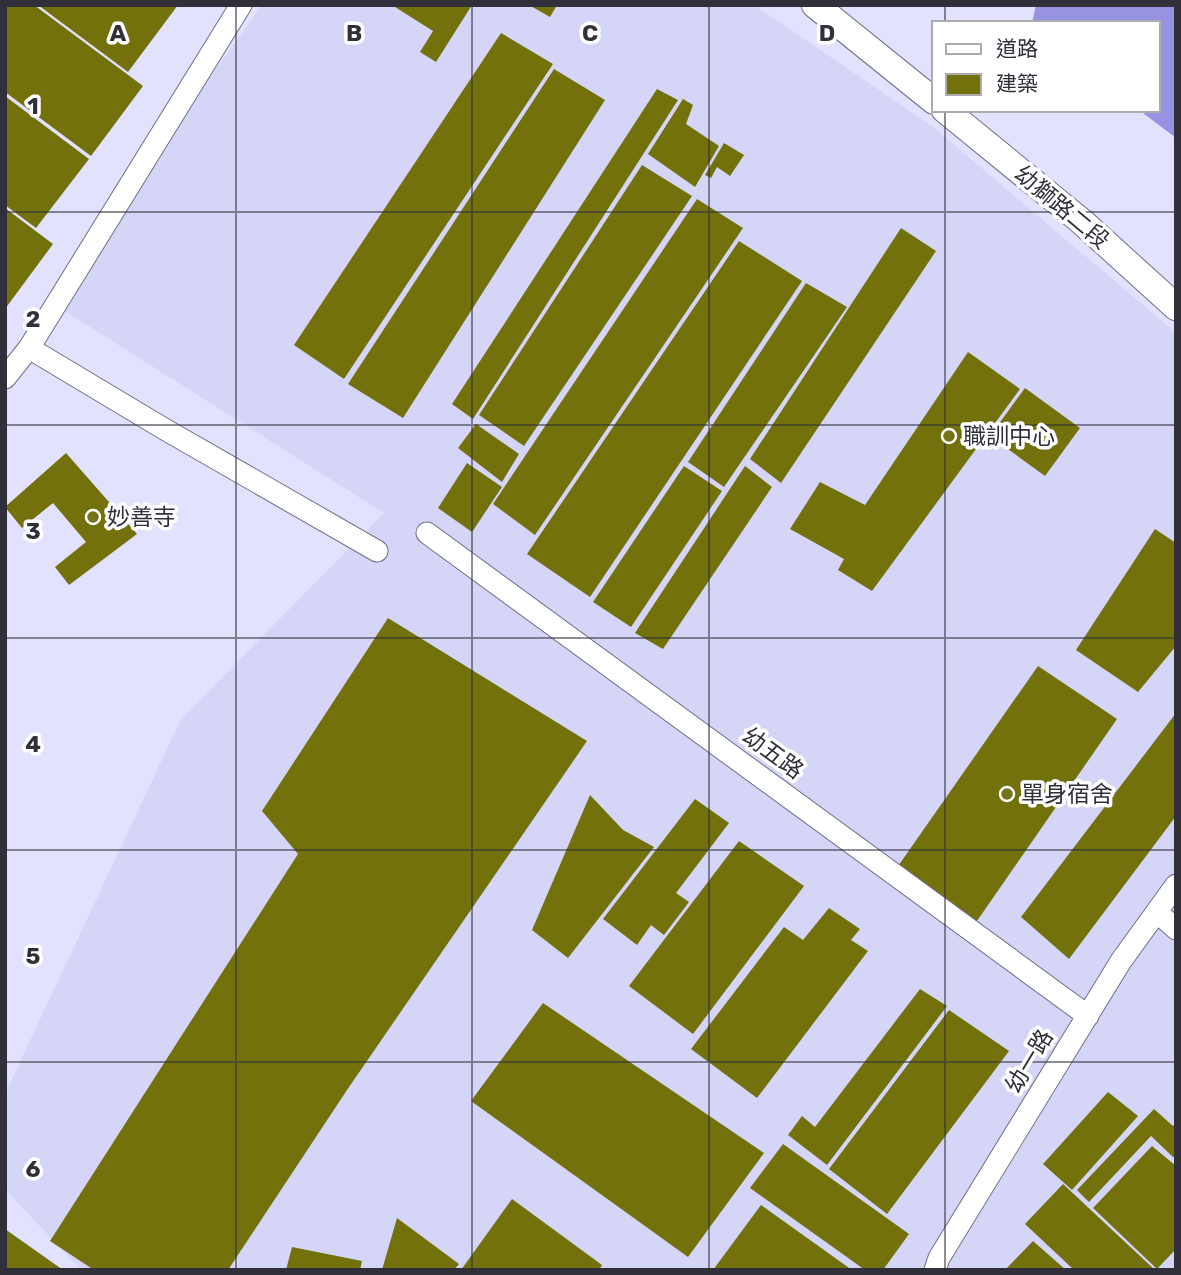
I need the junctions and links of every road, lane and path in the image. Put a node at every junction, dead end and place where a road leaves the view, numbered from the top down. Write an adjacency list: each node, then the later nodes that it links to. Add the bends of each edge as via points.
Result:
1 (241, 5): 6 (street)
2 (815, 5): 3 (street)
3 (932, 100)
4 (947, 112): 5 (street, 幼獅路二段, via 1081,221)
5 (1176, 307)
6 (29, 348): 7 (street); 9 (street)
7 (5, 378)
8 (428, 533): 13 (street, 幼五路)
9 (377, 551)
10 (1176, 885): 11 (street, 幼一路)
11 (1157, 912): 12 (street); 13 (street, 幼一路)
12 (1176, 929)
13 (1088, 1016): 14 (street, 幼一路)
14 (935, 1270)

